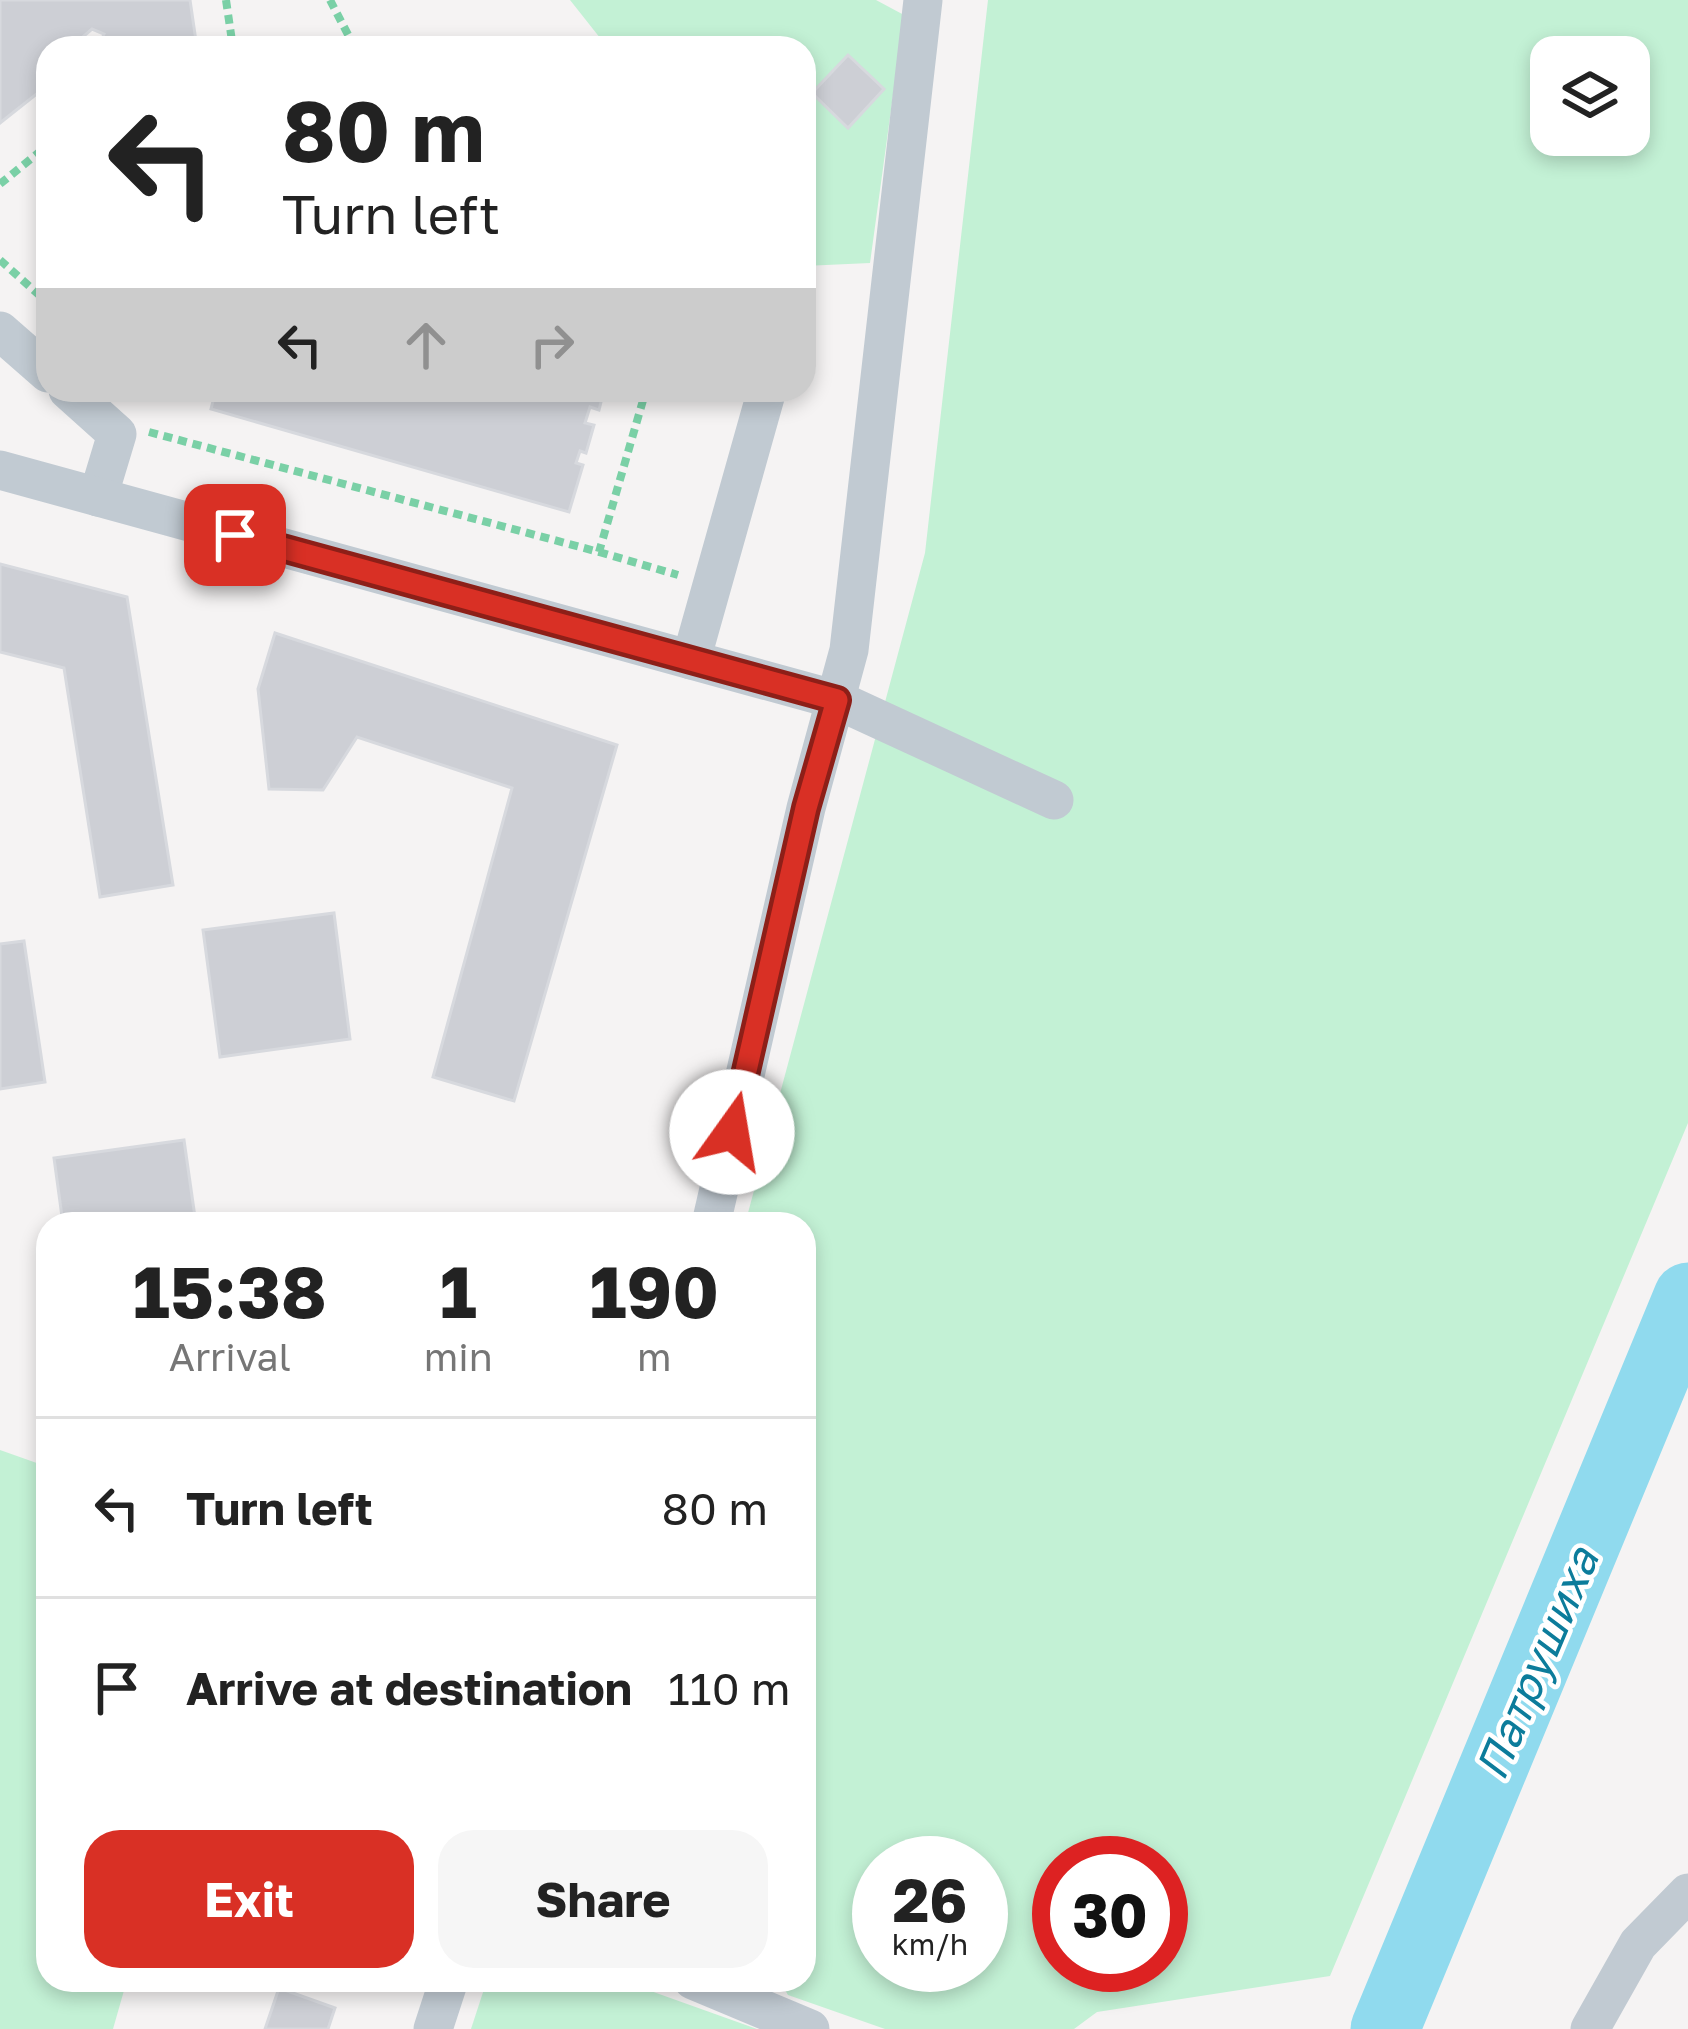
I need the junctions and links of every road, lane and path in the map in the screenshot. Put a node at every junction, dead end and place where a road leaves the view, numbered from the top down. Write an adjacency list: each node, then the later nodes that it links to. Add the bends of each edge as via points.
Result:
1 (226, 0): 4 (path)
2 (330, 0): 5 (path)
3 (923, 0): 21 (street)
4 (231, 36)
5 (349, 36)
6 (36, 155): 7 (path)
7 (0, 184)
8 (0, 260): 9 (path)
9 (36, 292)
10 (0, 331): 11 (street)
11 (36, 362)
12 (81, 402): 17 (street, via 117,434)
13 (643, 402): 18 (path)
14 (763, 402): 19 (street)
15 (142, 431): 18 (path)
16 (0, 470): 17 (street)
17 (98, 497): 20 (street)
18 (599, 552): 19 (path)
19 (712, 584): 20 (street)
20 (691, 660): 21 (street)
21 (837, 700): 22 (street); 23 (street)
22 (1054, 800)
23 (714, 1212)
24 (1688, 1893): 29 (street, via 1637,1944)
25 (445, 1992): 27 (street)
26 (748, 1993): 28 (street)
27 (433, 2029)
28 (810, 2029)
29 (1590, 2029)

